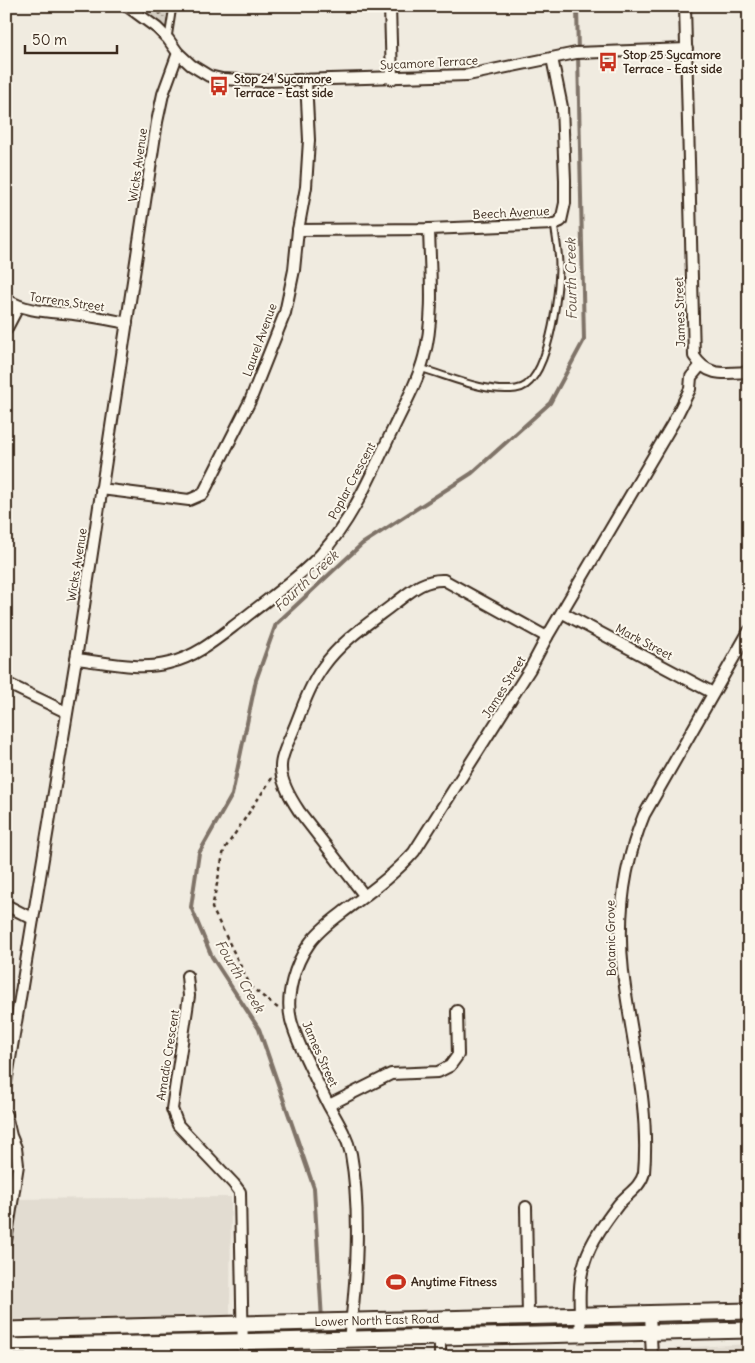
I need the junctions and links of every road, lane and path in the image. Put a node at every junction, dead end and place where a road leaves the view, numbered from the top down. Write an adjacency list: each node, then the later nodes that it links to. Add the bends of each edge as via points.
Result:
1 (127, 6): 7 (street, Sycamore Terrace)
2 (153, 6): 6 (path)
3 (173, 6): 6 (lane)
4 (390, 6): 11 (street)
5 (685, 6): 8 (street, James Street)
6 (170, 24): 7 (lane)
7 (168, 39): 9 (street, Sycamore Terrace)
8 (687, 48): 10 (street, Sycamore Terrace, via 581,53); 20 (street, James Street, via 694,356)
9 (178, 53): 12 (street, Sycamore Terrace, via 209,76 222,79); 18 (street, Wicks Avenue, via 157,122)
10 (552, 58): 11 (street, Sycamore Terrace, via 468,76); 13 (street, Beech Avenue, via 562,107 565,180 564,212 561,221)
11 (392, 79): 12 (street, Sycamore Terrace)
12 (306, 80): 15 (street, Laurel Avenue, via 309,140 306,187)
13 (554, 224): 14 (street, Beech Avenue); 21 (lane, via 559,265 556,306 546,351 528,384 518,389 486,388)
14 (429, 229): 15 (street, Beech Avenue); 21 (street, Poplar Crescent, via 430,312)
15 (298, 230): 23 (street, Laurel Avenue, via 285,313 250,401 203,494 189,500)
16 (6, 299): 17 (street, Torrens Street)
17 (18, 307): 18 (street, Torrens Street); 19 (street)
18 (127, 323): 23 (street, Wicks Avenue)
19 (6, 330)
20 (701, 365): 22 (street, via 708,371 719,373); 24 (street, James Street, via 691,377 690,389 673,423)
21 (420, 368): 27 (street, Poplar Crescent, via 344,526 319,556 279,591 202,650 168,664 151,666)
22 (749, 372)
23 (101, 489): 27 (street, Wicks Avenue)
24 (563, 613): 26 (street, James Street); 29 (street, Mark Street)
25 (749, 631): 29 (street, Botanic Grove)
26 (548, 637): 31 (street, via 444,580 433,579 424,583 350,637 323,666); 32 (street, James Street, via 414,852)
27 (76, 659): 30 (street, Wicks Avenue)
28 (6, 683): 30 (street)
29 (713, 693): 45 (street, Botanic Grove, via 644,815 627,864 622,903 623,972 642,1095 644,1173 638,1187 624,1198 604,1225 587,1256 582,1273)
30 (66, 712): 34 (street, Wicks Avenue)
31 (281, 765): 32 (street, via 290,798); 37 (path, via 224,850 212,908 251,987)
32 (364, 896): 37 (street, James Street, via 310,942 295,971)
33 (6, 905): 34 (street)
34 (33, 919): 38 (street, Wicks Avenue)
35 (187, 976): 48 (street, Amadio Crescent, via 189,996 172,1109 178,1124 240,1192)
36 (457, 1011): 39 (street, via 458,1055 450,1066 438,1072 391,1074)
37 (290, 1018): 39 (street, James Street, via 297,1040)
38 (6, 1083)
39 (329, 1104): 47 (street, James Street, via 343,1129 354,1173 357,1231)
40 (7, 1119): 42 (street, via 18,1165)
41 (526, 1207): 46 (street)
42 (6, 1241)
43 (749, 1311): 44 (main road, Lower North East Road)
44 (650, 1313): 45 (main road, Lower North East Road); 51 (street)
45 (580, 1314): 46 (main road, Lower North East Road); 52 (street, Botanic Grove)
46 (528, 1316): 47 (main road, Lower North East Road)
47 (352, 1321): 48 (main road, Lower North East Road); 54 (street, James Street)
48 (242, 1324): 49 (main road, Lower North East Road); 56 (street, Amadio Crescent)
49 (6, 1330)
50 (749, 1330): 51 (main road, Lower North East Road)
51 (651, 1331): 52 (main road, Lower North East Road); 58 (street)
52 (581, 1334): 53 (main road, Lower North East Road)
53 (440, 1337): 54 (main road, Lower North East Road); 57 (street)
54 (349, 1339): 56 (main road, Lower North East Road)
55 (6, 1347): 56 (main road, Lower North East Road)
56 (243, 1349)
57 (440, 1357)
58 (652, 1357)

